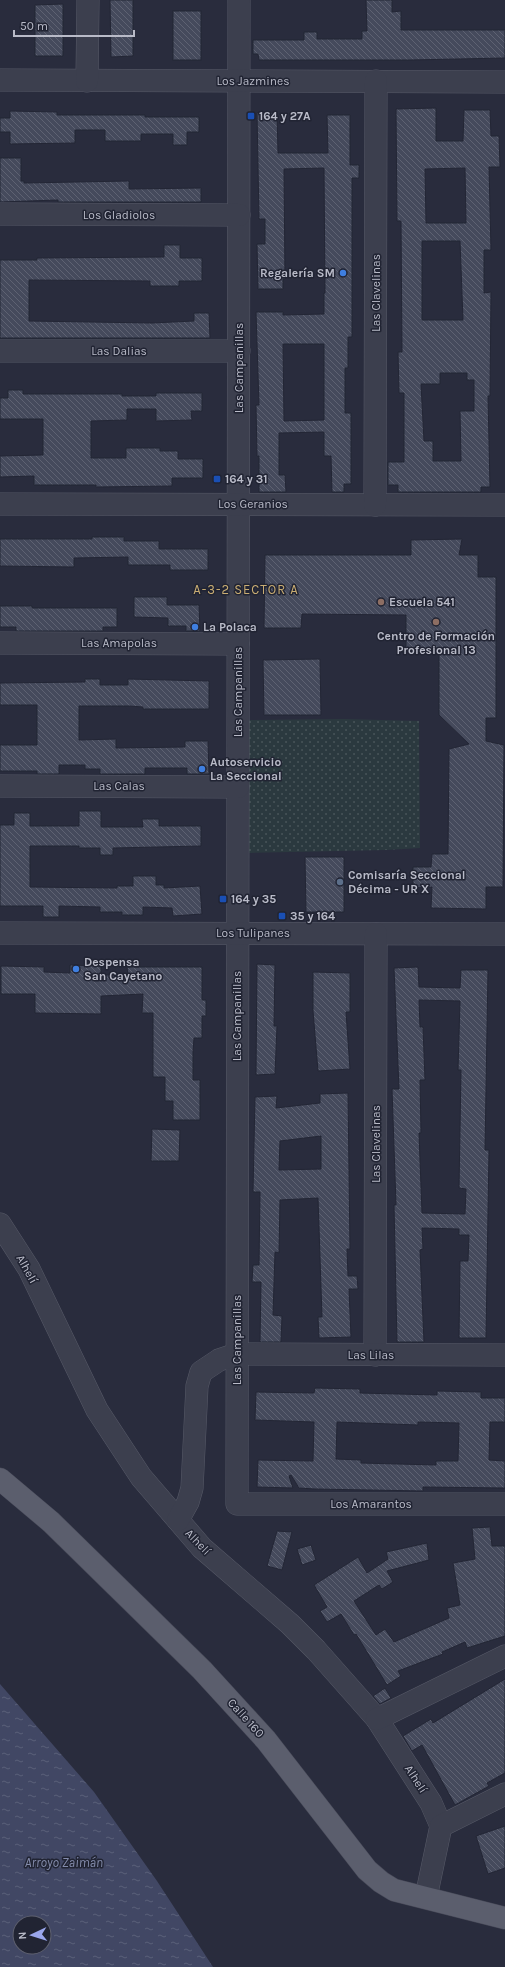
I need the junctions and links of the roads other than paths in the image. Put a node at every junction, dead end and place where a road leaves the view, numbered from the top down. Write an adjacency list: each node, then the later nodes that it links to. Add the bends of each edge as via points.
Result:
1 (88, 0): 4 (street)
2 (239, 0): 5 (street, Las Campanillas)
3 (0, 80): 4 (street, Los Jazmines)
4 (87, 81): 5 (street, Los Jazmines)
5 (239, 81): 6 (street, Los Jazmines); 9 (street, Las Campanillas)
6 (376, 81): 7 (street, Los Jazmines); 14 (street, Las Clavelinas)
7 (505, 82)
8 (0, 214): 9 (street, Los Gladiolos)
9 (239, 215): 11 (street, Las Campanillas)
10 (0, 351): 11 (street, Las Dalias)
11 (239, 351): 13 (street, Las Campanillas)
12 (0, 504): 13 (street, Los Geranios)
13 (238, 504): 14 (street, Los Geranios); 17 (street, Las Campanillas)
14 (375, 505): 15 (street, Los Geranios)
15 (505, 505)
16 (0, 643): 17 (street, Las Amapolas)
17 (238, 644): 19 (street, Las Campanillas)
18 (0, 786): 19 (street, Las Calas)
19 (238, 787): 21 (street, Las Campanillas)
20 (0, 933): 21 (street, Los Tulipanes)
21 (238, 933): 22 (street, Los Tulipanes); 25 (street, Las Campanillas)
22 (376, 934): 23 (street, Los Tulipanes); 26 (street, Las Clavelinas)
23 (505, 934)
24 (0, 1224): 31 (street, Alhelí, via 29,1269 97,1410 141,1477)
25 (237, 1354): 26 (street, Las Lilas); 29 (street, Las Campanillas); 31 (street, Las Lilas, via 219,1360 201,1372 197,1386 192,1488)
26 (375, 1355): 27 (street, Las Lilas)
27 (505, 1355)
28 (0, 1479): 36 (main road, Calle 160, via 51,1522 202,1670 266,1740 367,1870 394,1890)
29 (237, 1504): 30 (street, Los Amarantos)
30 (505, 1504)
31 (178, 1520): 33 (street, Alhelí, via 202,1548 290,1624)
32 (505, 1656): 33 (street)
33 (377, 1719): 35 (street, Alhelí, via 431,1803)
34 (505, 1794): 35 (street)
35 (441, 1826): 36 (street)
36 (426, 1898): 37 (main road, Calle 160)
37 (505, 1918)

